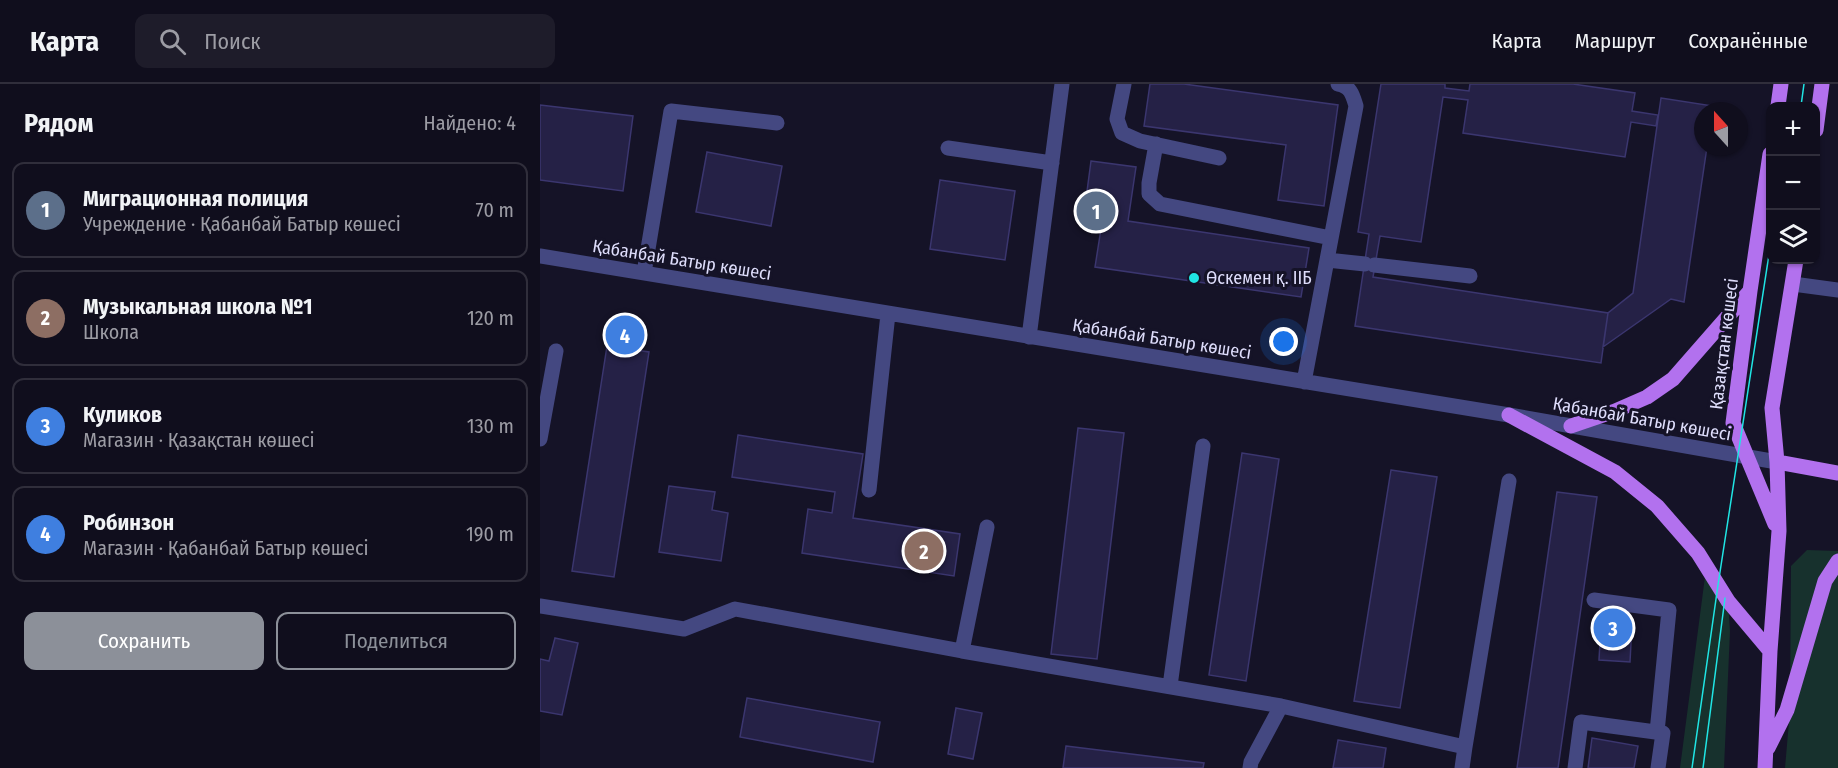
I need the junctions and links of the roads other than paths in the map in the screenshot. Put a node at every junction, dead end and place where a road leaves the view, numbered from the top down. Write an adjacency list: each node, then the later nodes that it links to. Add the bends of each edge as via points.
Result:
1 (1062, 84): 13 (street)
2 (1124, 84): 9 (street, via 1117,120 1122,133)
3 (1338, 84): 14 (street, via 1353,93 1356,106)
4 (1781, 84): 6 (main road)
5 (1822, 84): 7 (main road)
6 (1779, 102)
7 (1819, 102)
8 (777, 123): 18 (street, via 671,111)
9 (1156, 144): 12 (street); 14 (street, via 1149,194 1160,204)
10 (948, 147): 13 (street)
11 (1770, 156): 22 (main road, Қазақстан көшесі)
12 (1220, 158)
13 (1052, 163): 24 (street)
14 (1331, 238): 16 (street)
15 (540, 256): 18 (street, Қабанбай Батыр көшесі)
16 (1327, 260): 19 (street); 26 (street)
17 (1795, 264): 20 (main road, Қазақстан көшесі)
18 (644, 273): 23 (street, Қабанбай Батыр көшесі)
19 (1470, 276)
20 (1792, 284): 21 (street); 32 (main road, Қазақстан көшесі, via 1772,408)
21 (1838, 290)
22 (1750, 291): 28 (main road, via 1673,379 1647,397); 31 (main road, Қазақстан көшесі, via 1733,423)
23 (888, 314): 24 (street, Қабанбай Батыр көшесі); 35 (street)
24 (1029, 337): 26 (street, Қабанбай Батыр көшесі)
25 (556, 351): 29 (street)
26 (1304, 382): 27 (street, Қабанбай Батыр көшесі)
27 (1509, 415): 28 (street, Қабанбай Батыр көшесі); 42 (main road, via 1615,472 1657,506 1698,553 1728,601)
28 (1571, 426): 31 (street, Қабанбай Батыр көшесі)
29 (540, 439)
30 (1203, 446): 43 (street)
31 (1746, 458): 32 (street, Қабанбай Батыр көшесі); 37 (main road, Қазақстан көшесі)
32 (1777, 462): 33 (main road); 37 (main road, Қазақстан көшесі)
33 (1838, 473)
34 (1509, 481): 46 (street)
35 (869, 490)
36 (987, 527): 41 (street)
37 (1779, 531): 42 (main road, Қазақстан көшесі)
38 (1838, 561): 47 (main road, via 1825,581 1787,710)
39 (1594, 600): 45 (street, via 1669,610)
40 (540, 606): 41 (street, via 684,629 735,609)
41 (962, 651): 43 (street)
42 (1770, 651): 47 (main road, Қазақстан көшесі)
43 (1170, 686): 44 (street)
44 (1281, 706): 46 (street); 48 (street)
45 (1657, 732): 50 (street, via 1581,722); 51 (street, via 1663,733)
46 (1465, 747): 49 (street)
47 (1765, 761)
48 (1250, 768)
49 (1462, 768)
50 (1575, 768)
51 (1658, 768)

